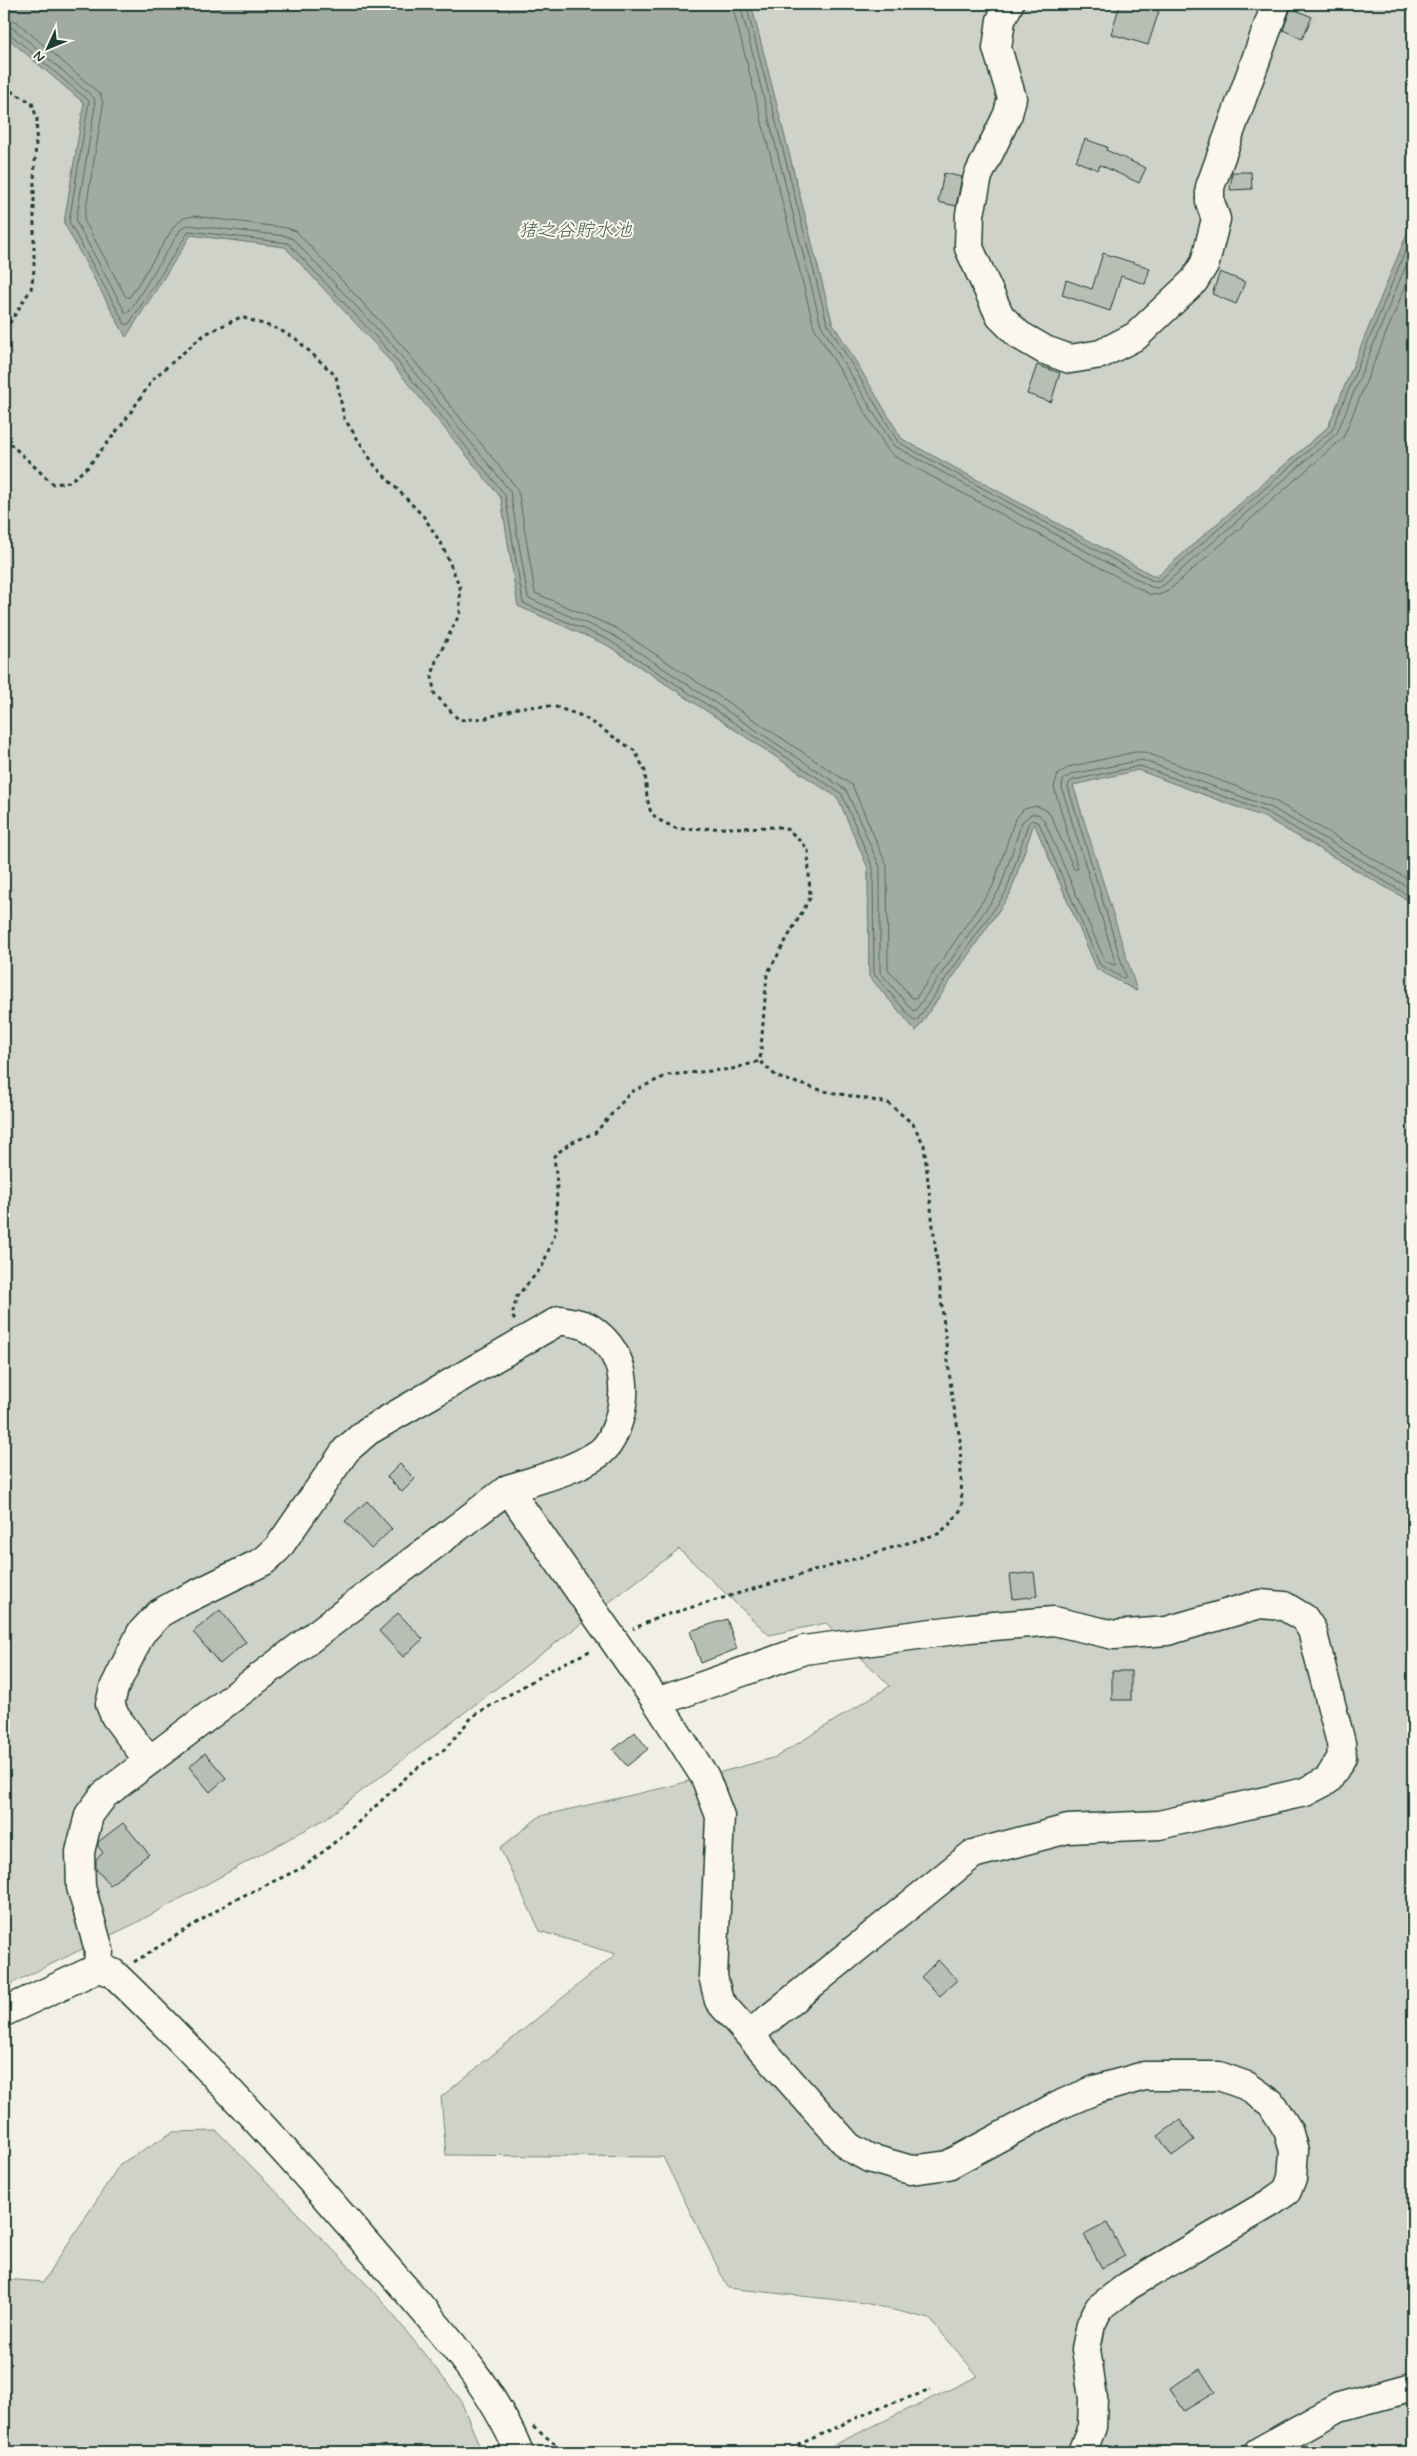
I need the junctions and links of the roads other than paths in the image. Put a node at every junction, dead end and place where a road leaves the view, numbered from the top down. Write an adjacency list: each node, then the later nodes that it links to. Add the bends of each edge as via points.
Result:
1 (1009, 4): 2 (street, via 1001,20 997,48 1012,98 1008,114 978,176 970,214 969,248 1000,316 1019,336 1070,359 1101,354 1136,336 1194,281 1205,263 1216,219 1210,202 1210,187)
2 (1276, 4)
3 (508, 1489): 4 (street); 5 (street); 5 (street, via 570,1468 599,1453 614,1435 625,1398 620,1366 609,1344 588,1326 560,1320 368,1431 346,1450 278,1548 264,1561 160,1613 141,1633 114,1688 110,1704 115,1716)
4 (657, 1702): 8 (street, via 705,1777 720,1816 713,1976 719,2001); 8 (street, via 804,1650 970,1628 1054,1621 1114,1635 1167,1631 1260,1604 1284,1606 1304,1618 1312,1630 1341,1743 1342,1757 1328,1780 1304,1792 1159,1825 1068,1829 973,1854)
5 (148, 1760): 6 (street, via 104,1795 89,1815 80,1852 81,1887)
6 (105, 1970): 7 (street); 10 (street, via 310,2177 468,2364 509,2428)
7 (4, 2012)
8 (750, 2034): 11 (street, via 849,2147 869,2158 912,2170 948,2165 1058,2106 1095,2090 1144,2076 1220,2076 1247,2086 1271,2103 1288,2130 1294,2151 1292,2178 1287,2191 1128,2286 1099,2308 1091,2324 1086,2349 1093,2398 1092,2427)
9 (1413, 2387): 12 (street, via 1339,2407)
10 (519, 2452)
11 (1082, 2452)
12 (1258, 2452)

